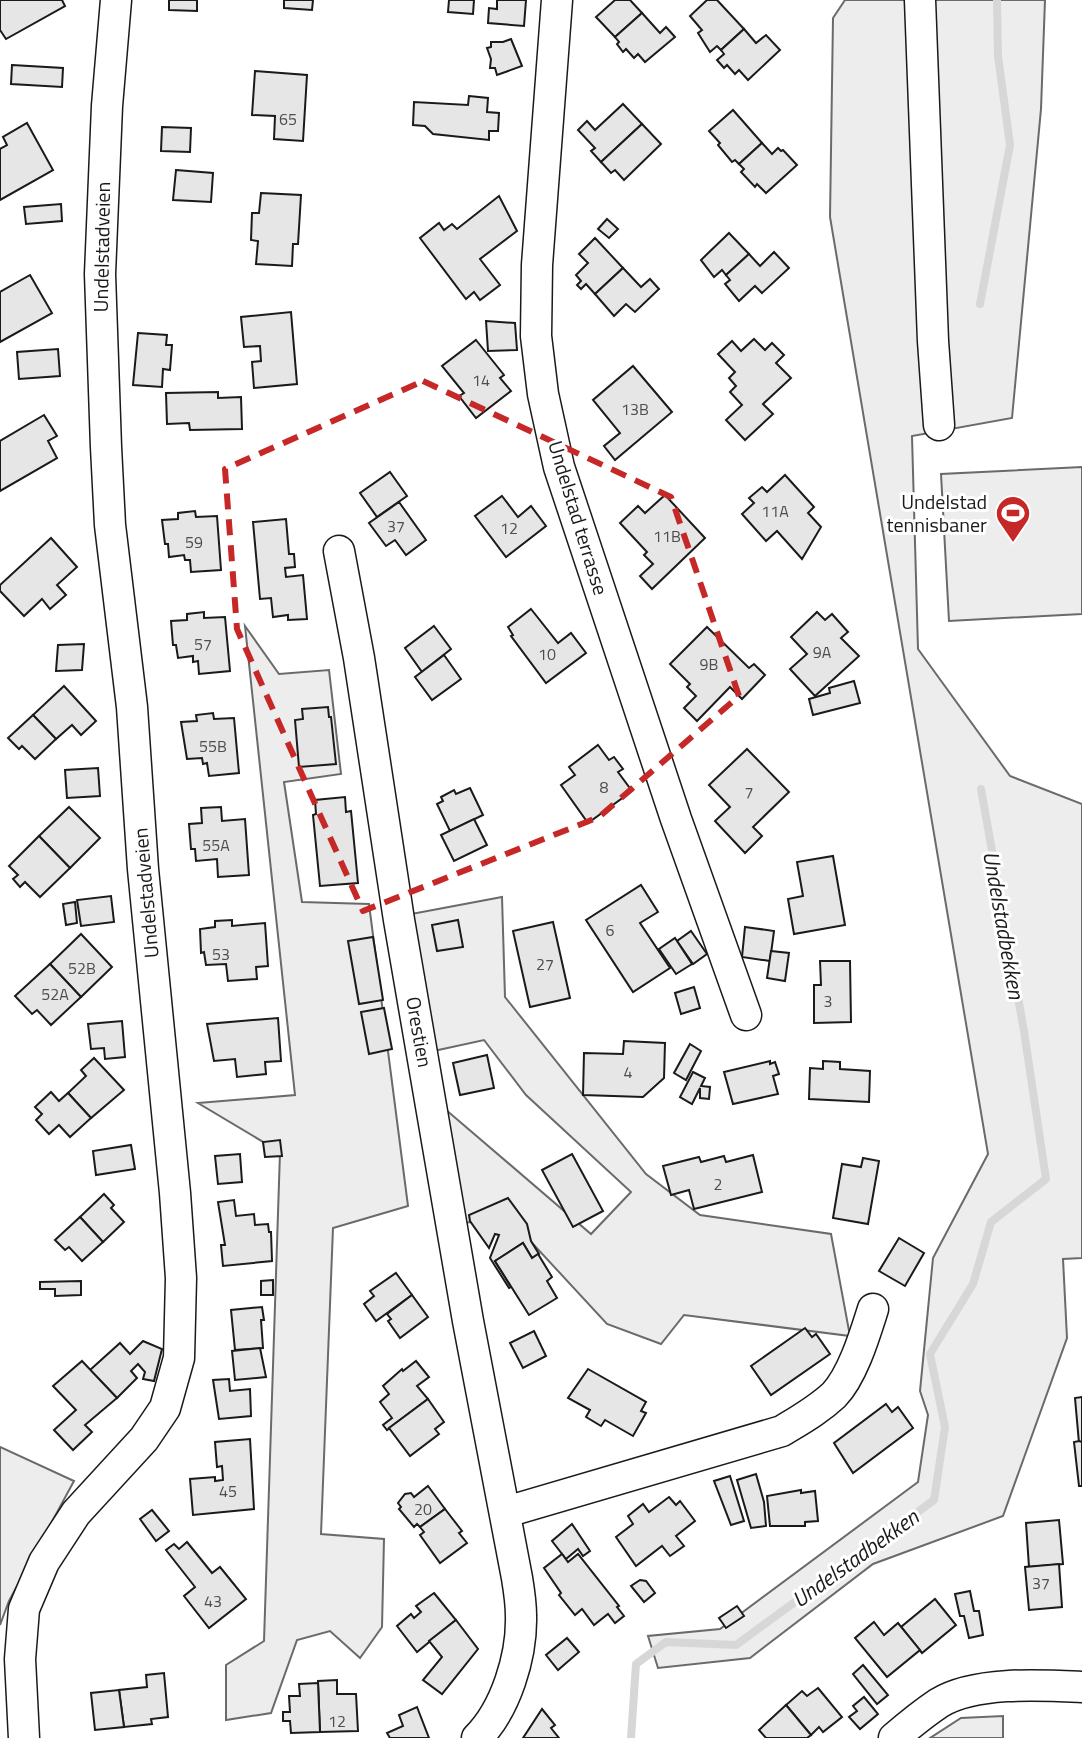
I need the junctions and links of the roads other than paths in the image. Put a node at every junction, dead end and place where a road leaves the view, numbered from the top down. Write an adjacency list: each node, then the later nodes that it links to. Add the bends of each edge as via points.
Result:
1 (116, 0): 10 (street, Undelstadveien, via 100,274 106,447 175,1193 179,1358 165,1408 144,1439 76,1513 44,1562 24,1609)
2 (557, 0): 6 (street, Undelstad terrasse, via 537,265 536,336 543,394 559,467)
3 (920, 0): 4 (street)
4 (939, 425)
5 (339, 551): 8 (street, Orestien, via 468,1321)
6 (746, 1015)
7 (873, 1309): 8 (street, via 837,1392 782,1431)
8 (506, 1512): 11 (street, Orestien, via 521,1616 517,1651 507,1688)
9 (1082, 1687): 12 (street, via 984,1688 941,1701)
10 (24, 1738)
11 (477, 1738)
12 (894, 1738)

